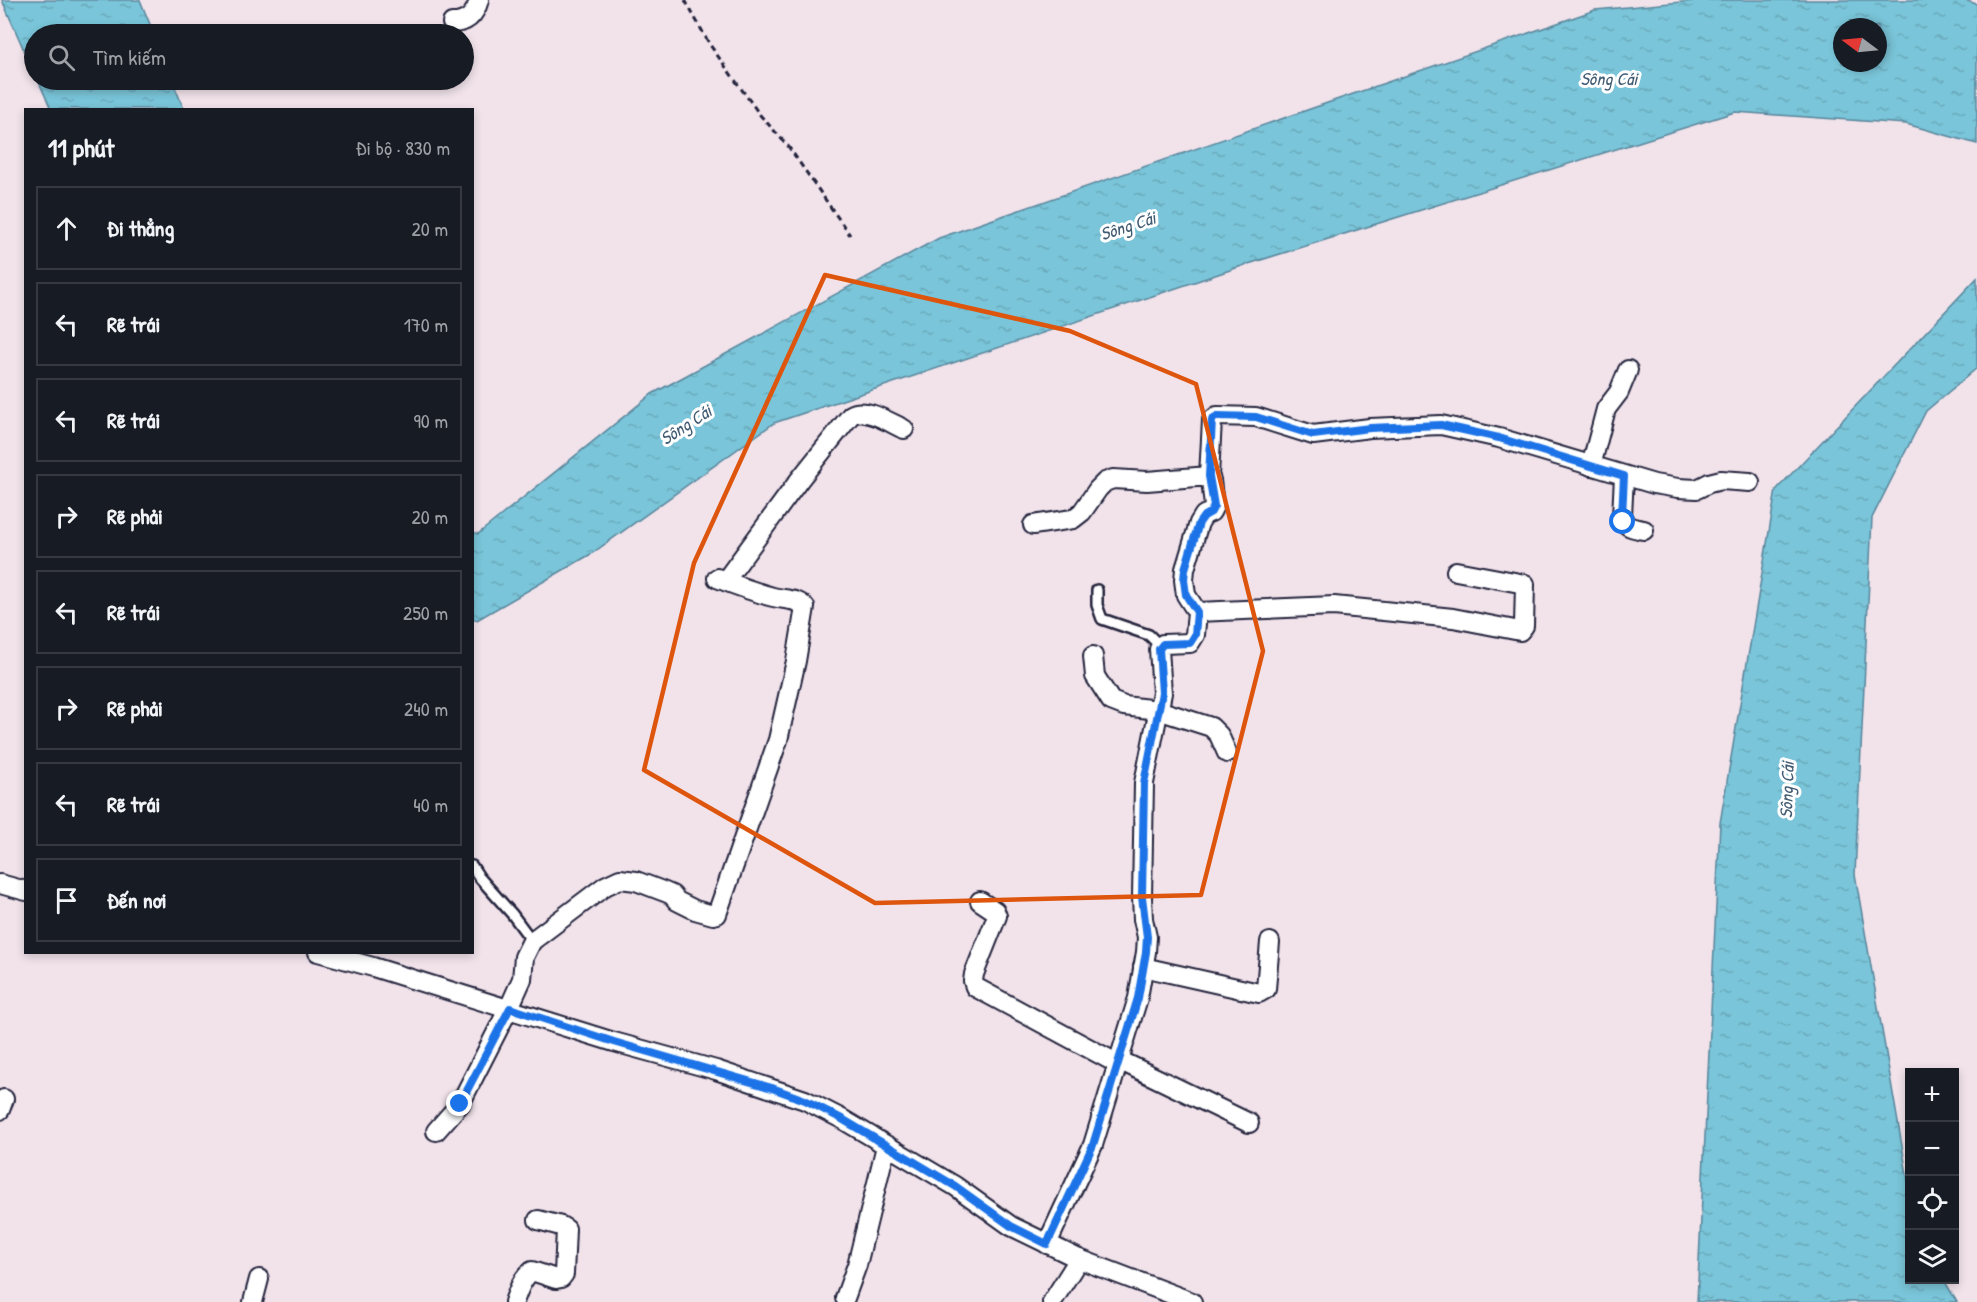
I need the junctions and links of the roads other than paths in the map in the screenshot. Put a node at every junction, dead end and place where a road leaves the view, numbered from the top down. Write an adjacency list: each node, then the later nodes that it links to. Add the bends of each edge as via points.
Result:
1 (479, 0): 2 (street, via 471,17)
2 (452, 23)
3 (1629, 370): 5 (street, via 1606,409)
4 (904, 429): 22 (street, via 870,414 851,415 721,580 805,607 778,740 717,914 695,910 665,892 620,879)
5 (1591, 466): 6 (street, via 1441,425 1313,435 1256,417 1217,416 1211,424); 7 (street)
6 (1209, 476): 9 (street, via 1147,481 1113,479 1105,482 1073,519); 13 (street, via 1214,506 1195,532 1184,580 1186,595)
7 (1624, 476): 8 (street, via 1697,489 1721,480); 10 (street, via 1623,522)
8 (1750, 482)
9 (1033, 525)
10 (1644, 530)
11 (1456, 571): 13 (street, via 1525,584 1524,626 1520,631 1453,618 1334,606)
12 (1097, 590): 14 (lane, via 1102,619 1149,635)
13 (1197, 612): 14 (street, via 1190,643)
14 (1160, 646): 16 (street, via 1162,693)
15 (1093, 656): 16 (street, via 1095,676 1111,701)
16 (1158, 710): 17 (street, via 1211,727); 25 (street, via 1144,783 1142,897 1147,937)
17 (1227, 753)
18 (474, 869): 22 (lane)
19 (0, 884): 20 (street)
20 (24, 890)
21 (980, 901): 27 (street, via 997,916 974,974 975,987)
22 (532, 941): 26 (street)
23 (1270, 942): 25 (street, via 1266,989 1259,993)
24 (325, 954): 26 (street)
25 (1143, 967): 27 (street)
26 (510, 1008): 29 (street, via 460,1104); 30 (street, via 805,1100)
27 (1119, 1062): 28 (street); 32 (street, via 1093,1145)
28 (1249, 1123)
29 (436, 1131)
30 (886, 1146): 32 (street, via 955,1186 1011,1226); 35 (street)
31 (538, 1220): 37 (street, via 566,1230 564,1274 556,1279 532,1271)
32 (1047, 1244): 33 (street)
33 (1079, 1259): 38 (street); 39 (street)
34 (259, 1279): 36 (street)
35 (845, 1298)
36 (253, 1302)
37 (514, 1302)
38 (1052, 1302)
39 (1192, 1302)

